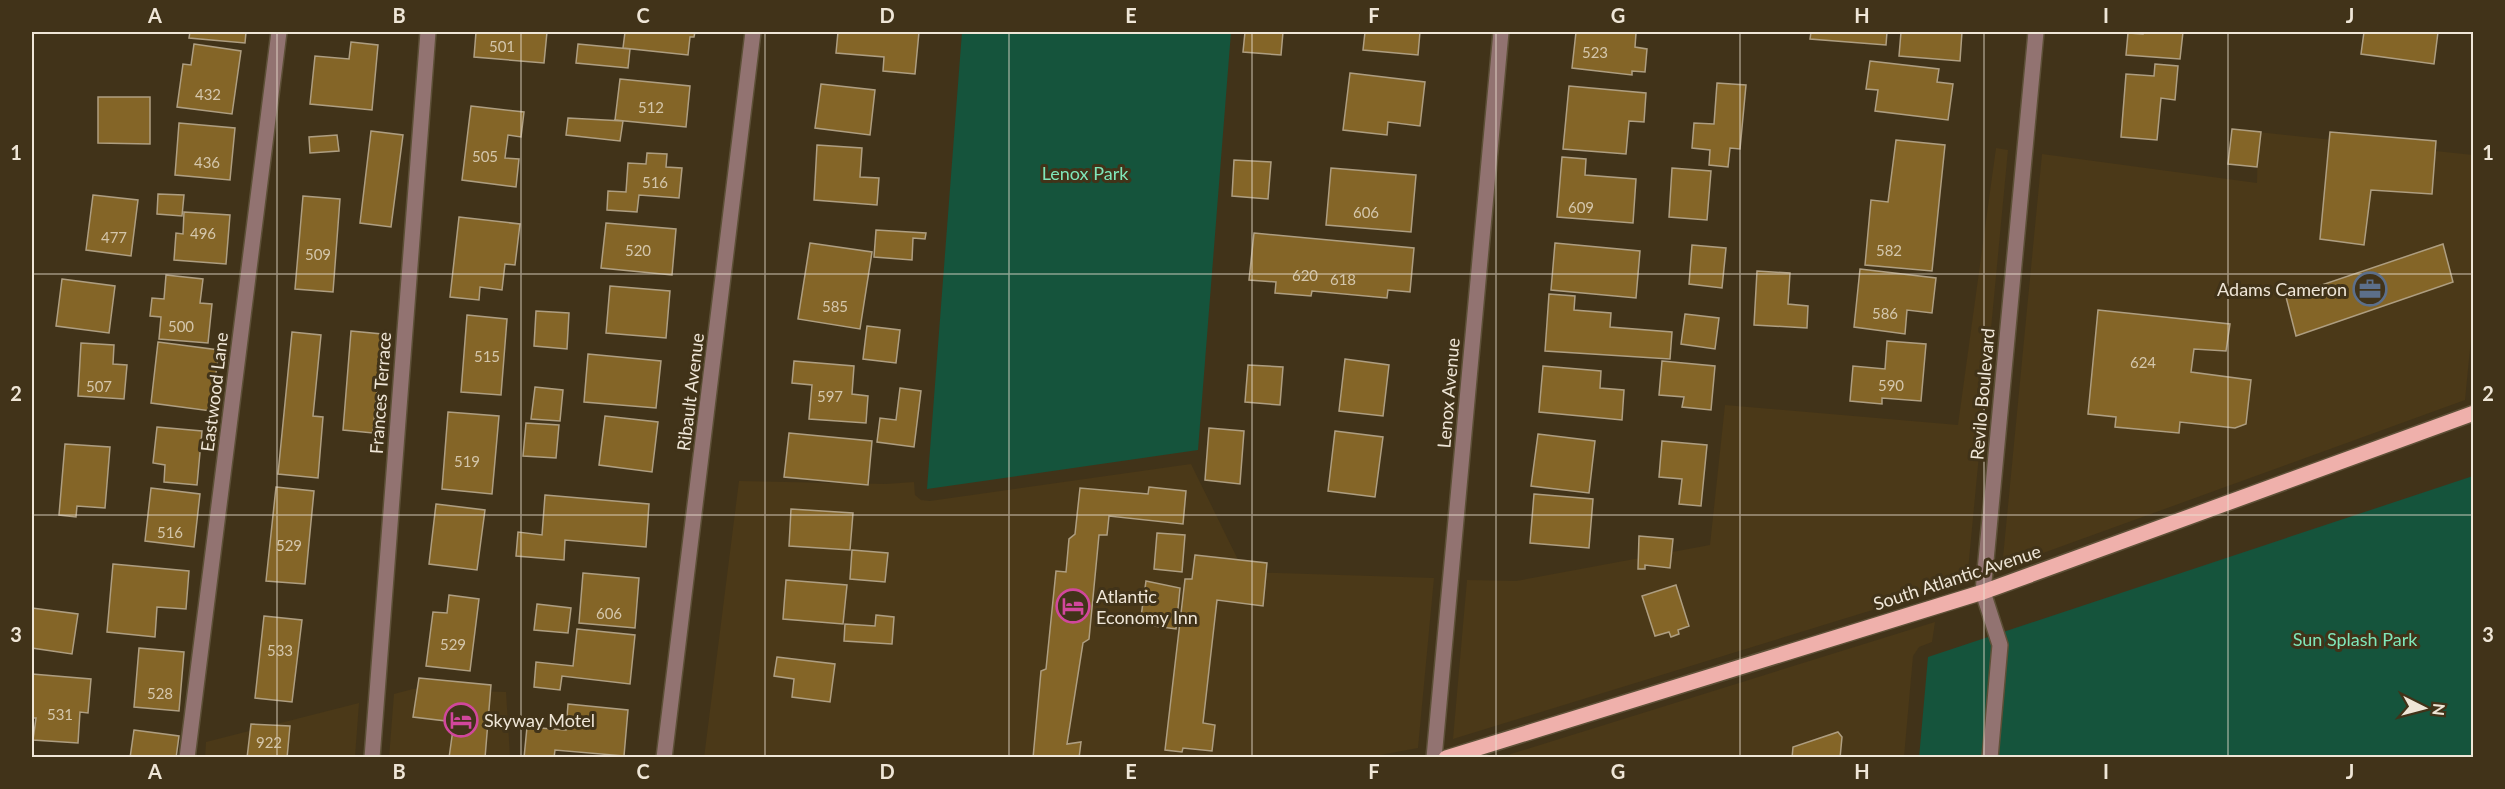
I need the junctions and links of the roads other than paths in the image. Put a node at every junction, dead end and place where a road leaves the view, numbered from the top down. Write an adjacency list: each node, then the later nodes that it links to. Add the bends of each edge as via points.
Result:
1 (279, 32): 8 (street, Eastwood Lane)
2 (428, 32): 9 (street, Frances Terrace)
3 (753, 32): 10 (street, Ribault Avenue)
4 (1501, 32): 11 (street, Lenox Avenue)
5 (2036, 32): 7 (street, Revilo Boulevard)
6 (2474, 413): 7 (main road, South Atlantic Avenue)
7 (1983, 592): 12 (main road, South Atlantic Avenue); 13 (street, Revilo Boulevard, via 2000,645)
8 (187, 758)
9 (372, 758)
10 (664, 758)
11 (1434, 758)
12 (1446, 758)
13 (1990, 758)

